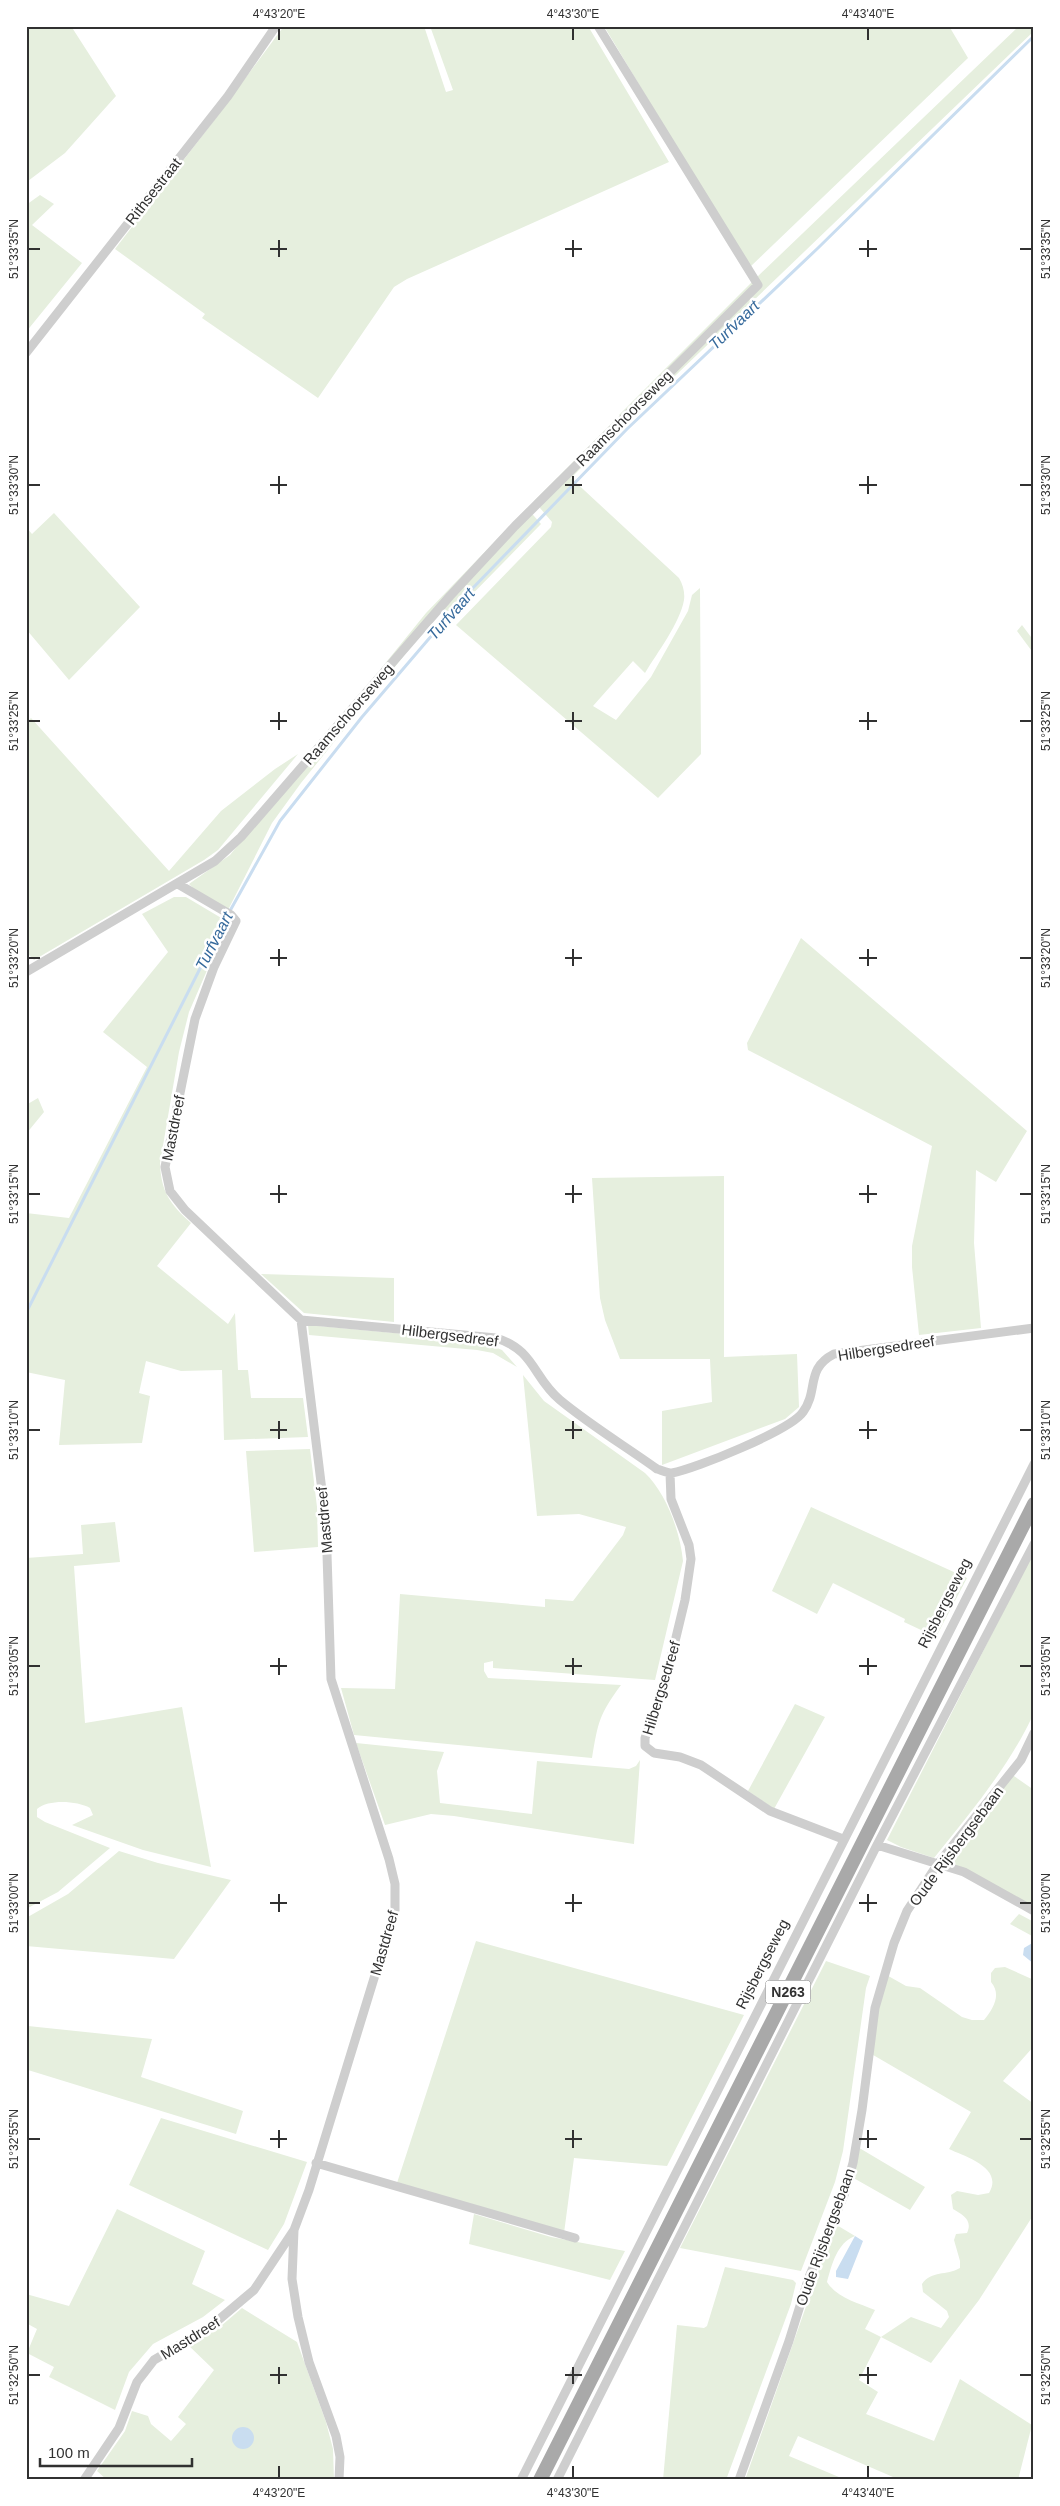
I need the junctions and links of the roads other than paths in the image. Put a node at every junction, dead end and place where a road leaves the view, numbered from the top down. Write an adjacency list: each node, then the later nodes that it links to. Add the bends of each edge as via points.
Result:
1 (276, 26): 3 (street, Rithsestraat, via 228,96)
2 (598, 26): 4 (street, Raamschoorseweg, via 758,285 515,526 241,837 215,862)
3 (26, 353)
4 (178, 884): 5 (street, Raamschoorseweg); 6 (street, Mastdreef, via 236,921 195,1018 165,1167 170,1191 185,1210)
5 (26, 972)
6 (301, 1320): 9 (street, Hilbergsedreef, via 496,1338 512,1343 526,1355 558,1399 657,1469); 17 (street, Mastdreef, via 326,1523 331,1679 395,1884 395,1910)
7 (1034, 1328): 9 (street, Hilbergsedreef, via 834,1354 817,1367 809,1403 793,1423 746,1446)
8 (1034, 1464): 13 (street, Rijsbergseweg)
9 (670, 1473): 13 (street, Hilbergsedreef, via 671,1499 689,1546 690,1559 685,1600 670,1666 645,1746 654,1753 701,1765 770,1810)
10 (1034, 1504): 23 (main road, N263)
11 (1034, 1544): 14 (street)
12 (1034, 1733): 15 (street, Oude Rijsbergsebaan, via 1021,1760)
13 (843, 1839): 22 (street, Rijsbergseweg)
14 (877, 1845): 15 (street); 24 (street)
15 (937, 1865): 16 (street, via 964,1872); 25 (street, Oude Rijsbergsebaan, via 907,1911 886,1967 875,2008 862,2110 844,2195 809,2277)
16 (1034, 1911)
17 (316, 2163): 18 (street, Mastdreef); 19 (street)
18 (294, 2230): 20 (street, Mastdreef, via 254,2290 210,2327 154,2360 137,2382 119,2428); 21 (street, Mastdreef, via 292,2280 298,2317 309,2362 336,2436)
19 (575, 2238)
20 (84, 2480)
21 (340, 2480)
22 (521, 2480)
23 (540, 2480)
24 (557, 2480)
25 (739, 2480)

